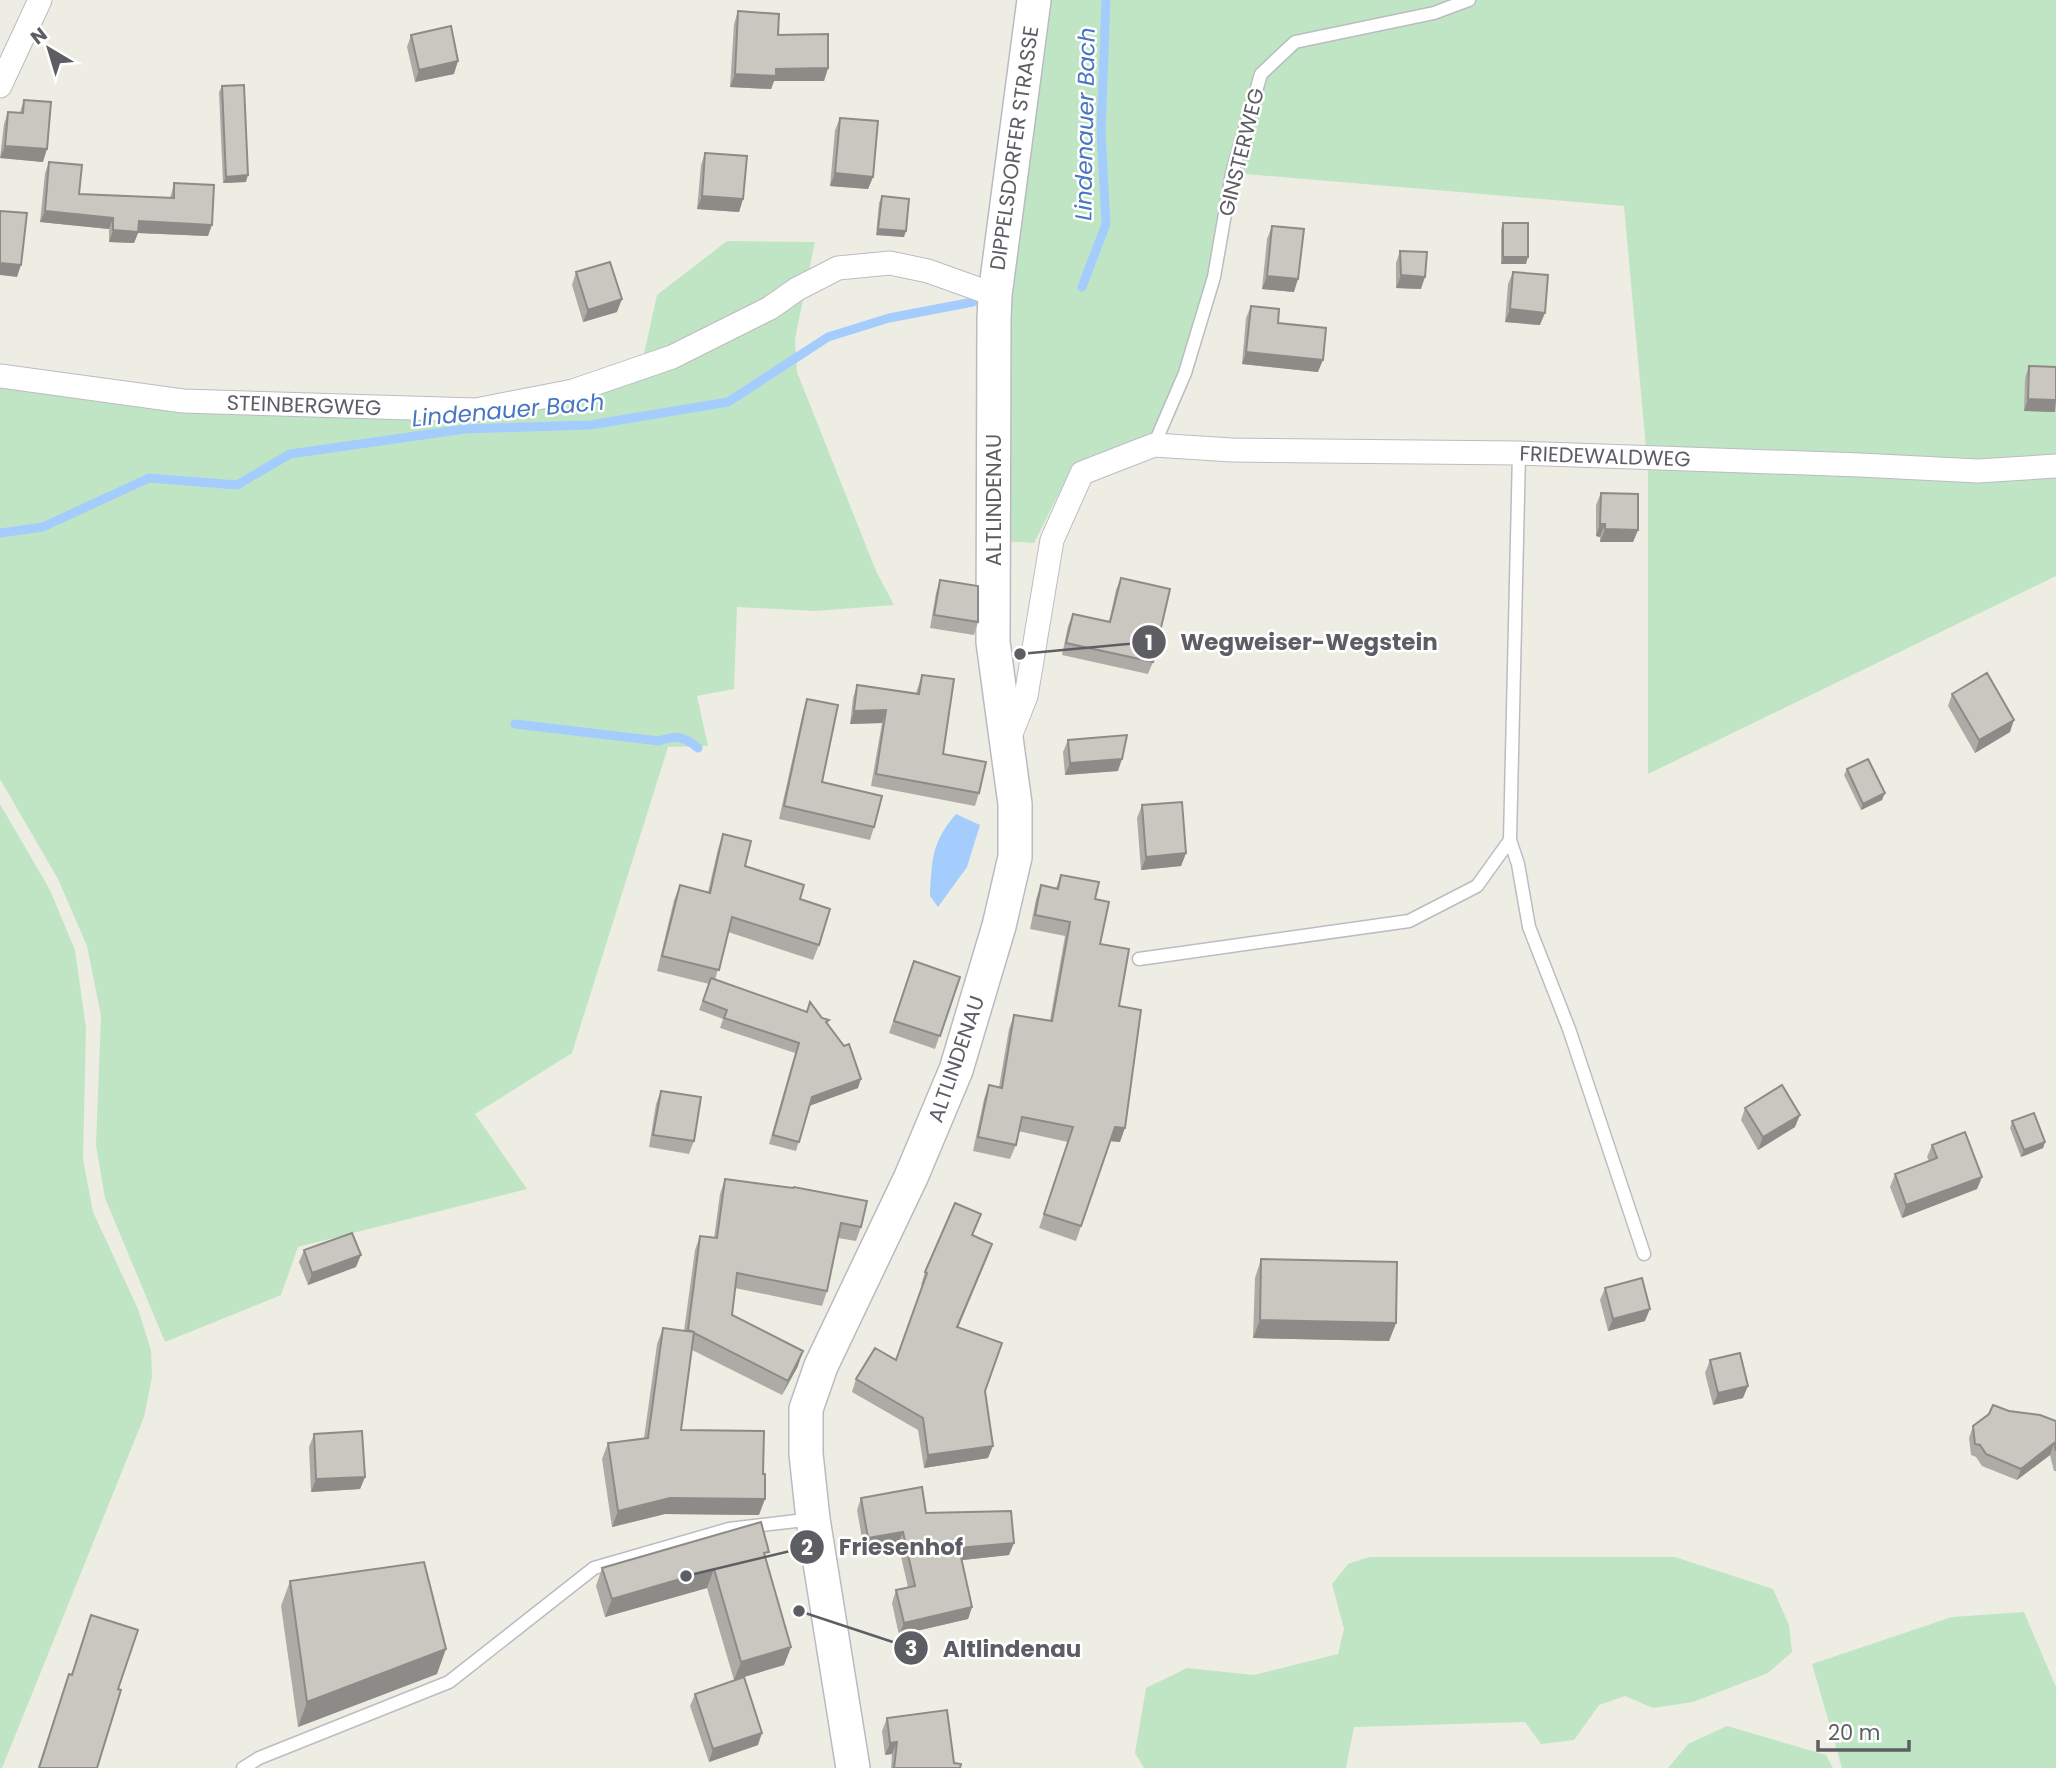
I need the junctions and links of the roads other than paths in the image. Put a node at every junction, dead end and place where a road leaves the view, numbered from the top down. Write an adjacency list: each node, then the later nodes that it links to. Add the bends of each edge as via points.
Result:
1 (40, 0): 4 (street)
2 (1034, 0): 5 (street, DIPPELSDORFER STRASSE)
3 (1469, 0): 7 (lane, GINSTERWEG, via 1434,13 1295,42 1261,74 1233,173 1214,277 1185,373)
4 (0, 86)
5 (995, 295): 6 (street, STEINBERGWEG, via 890,263 838,268 672,356 573,391 476,410 183,401); 10 (street, ALTLINDENAU, via 993,642)
6 (0, 376)
7 (1154, 445): 8 (street, FRIEDEWALDWEG); 10 (street, ALTLINDENAU, via 1082,473 1052,540 1026,696)
8 (1519, 453): 9 (street, FRIEDEWALDWEG, via 1978,471); 11 (lane)
9 (2056, 466)
10 (1006, 746): 14 (street, ALTLINDENAU, via 1015,857 999,926 956,1070 821,1366 806,1409)
11 (1510, 841): 12 (lane, via 1477,886 1409,921); 13 (lane, via 1529,927 1569,1029)
12 (1139, 959)
13 (1644, 1254)
14 (813, 1519): 15 (lane, via 729,1529 594,1569 449,1682); 16 (street, ALTLINDENAU)
15 (243, 1768)
16 (853, 1768)

